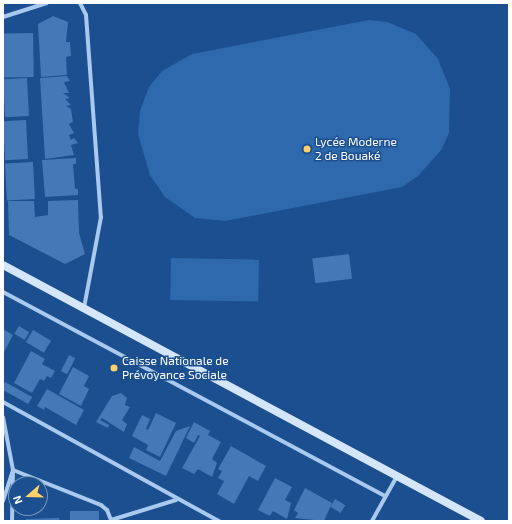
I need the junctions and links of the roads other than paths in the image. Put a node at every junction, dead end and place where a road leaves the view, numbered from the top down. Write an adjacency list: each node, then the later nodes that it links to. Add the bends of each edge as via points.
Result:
1 (47, 3): 3 (street)
2 (80, 3): 6 (street, via 86,15 101,217)
3 (3, 17)
4 (3, 265): 6 (street)
5 (3, 292): 11 (street)
6 (84, 308): 10 (street)
7 (3, 402): 12 (street)
8 (3, 417): 9 (street)
9 (13, 470): 13 (street); 14 (street, via 100,505 107,510); 15 (street)
10 (397, 476): 11 (street); 18 (street)
11 (385, 496): 17 (street)
12 (176, 500): 14 (street); 16 (street)
13 (3, 501)
14 (111, 520)
15 (12, 521)
16 (219, 521)
17 (372, 521)
18 (481, 521)

